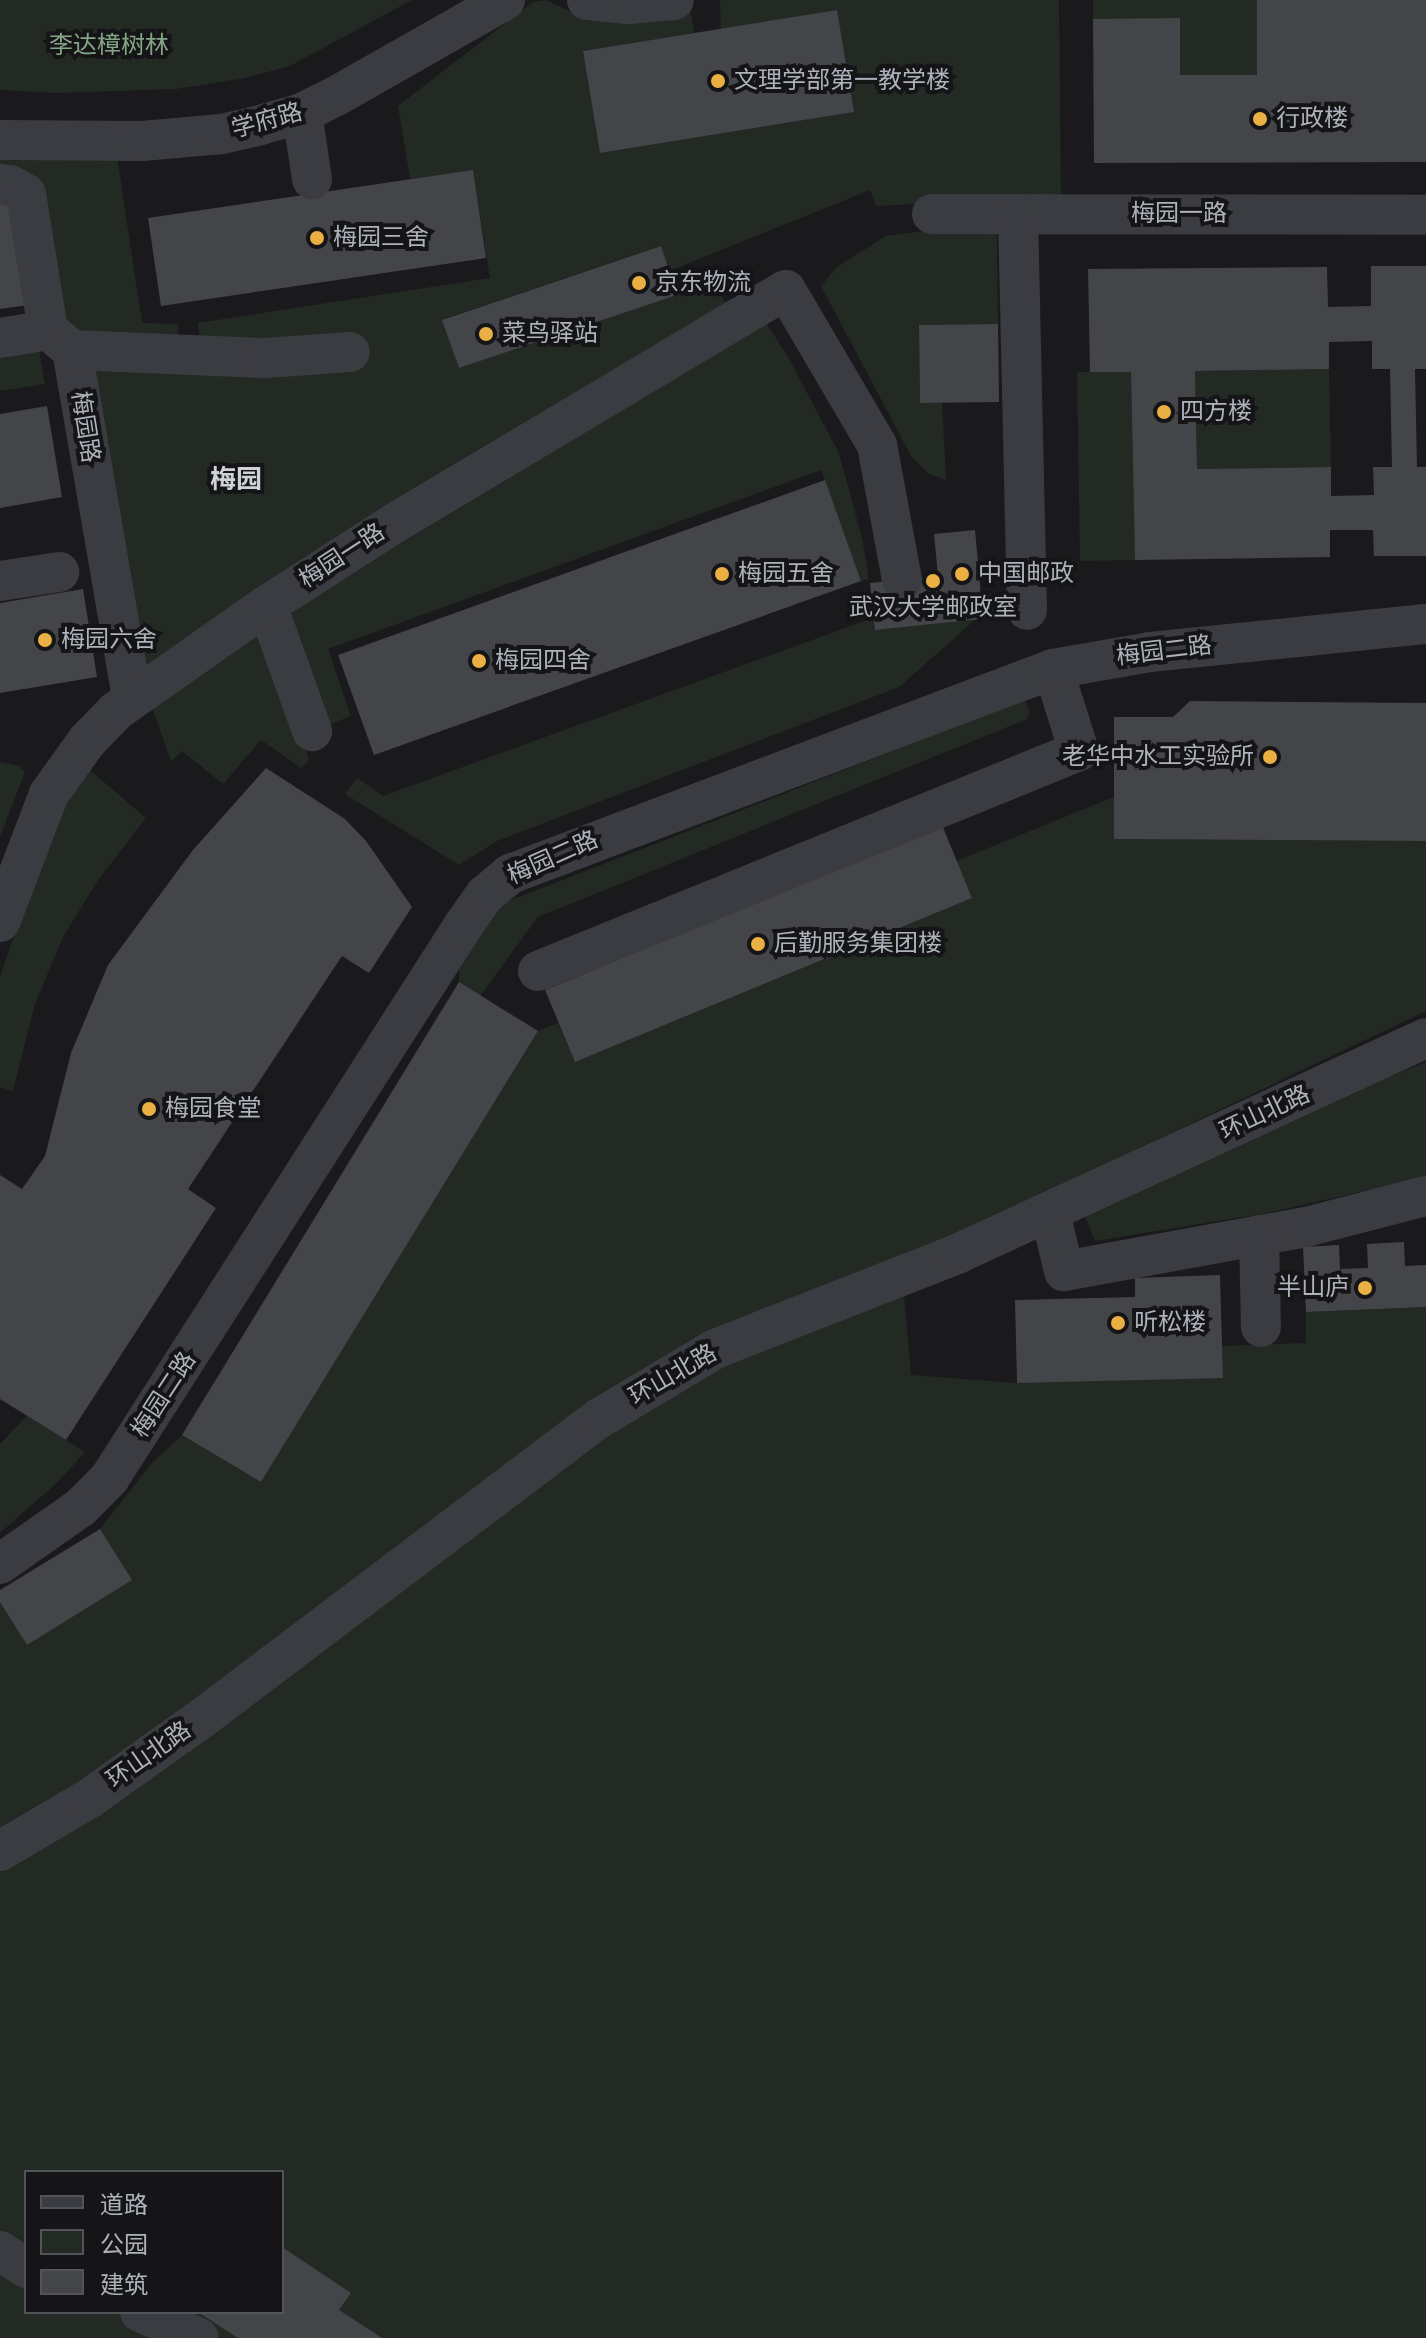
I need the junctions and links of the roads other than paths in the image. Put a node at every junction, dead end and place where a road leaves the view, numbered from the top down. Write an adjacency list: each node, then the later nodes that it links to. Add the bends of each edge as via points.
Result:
1 (505, 0): 4 (street, 学府路)
2 (587, 0): 3 (street)
3 (674, 0)
4 (302, 113): 5 (street, 学府路, via 185,138); 6 (street)
5 (0, 140)
6 (312, 179)
7 (0, 184): 12 (street, 梅园路, via 19,188 29,203)
8 (932, 214): 9 (street, 梅园一路)
9 (1018, 214): 10 (street, 梅园一路); 18 (street)
10 (1426, 215)
11 (0, 338): 12 (street)
12 (60, 340): 13 (street, via 266,358); 21 (street, 梅园路)
13 (350, 352)
14 (59, 572): 16 (street)
15 (902, 580): 17 (street, 梅园一路, via 877,445 786,290)
16 (0, 581)
17 (267, 605): 21 (street, 梅园一路); 22 (street)
18 (1027, 610)
19 (1426, 624): 20 (street, 梅园二路, via 1150,652)
20 (1053, 669): 24 (street, via 1079,751); 30 (street, 梅园二路, via 537,861 498,882 463,926 109,1479 81,1507)
21 (132, 697): 23 (street, 梅园一路, via 87,741 49,794)
22 (312, 731)
23 (0, 922)
24 (538, 971)
25 (1426, 1038): 27 (street, 环山北路)
26 (1426, 1196): 28 (street)
27 (1050, 1212): 28 (street, via 1064,1271); 31 (street, 环山北路, via 715,1349 598,1419 205,1716 90,1798)
28 (1259, 1235): 29 (street)
29 (1261, 1327)
30 (0, 1564)
31 (0, 1851)
32 (0, 2251): 33 (street)
33 (24, 2267)
34 (145, 2314): 35 (street)
35 (199, 2338)

